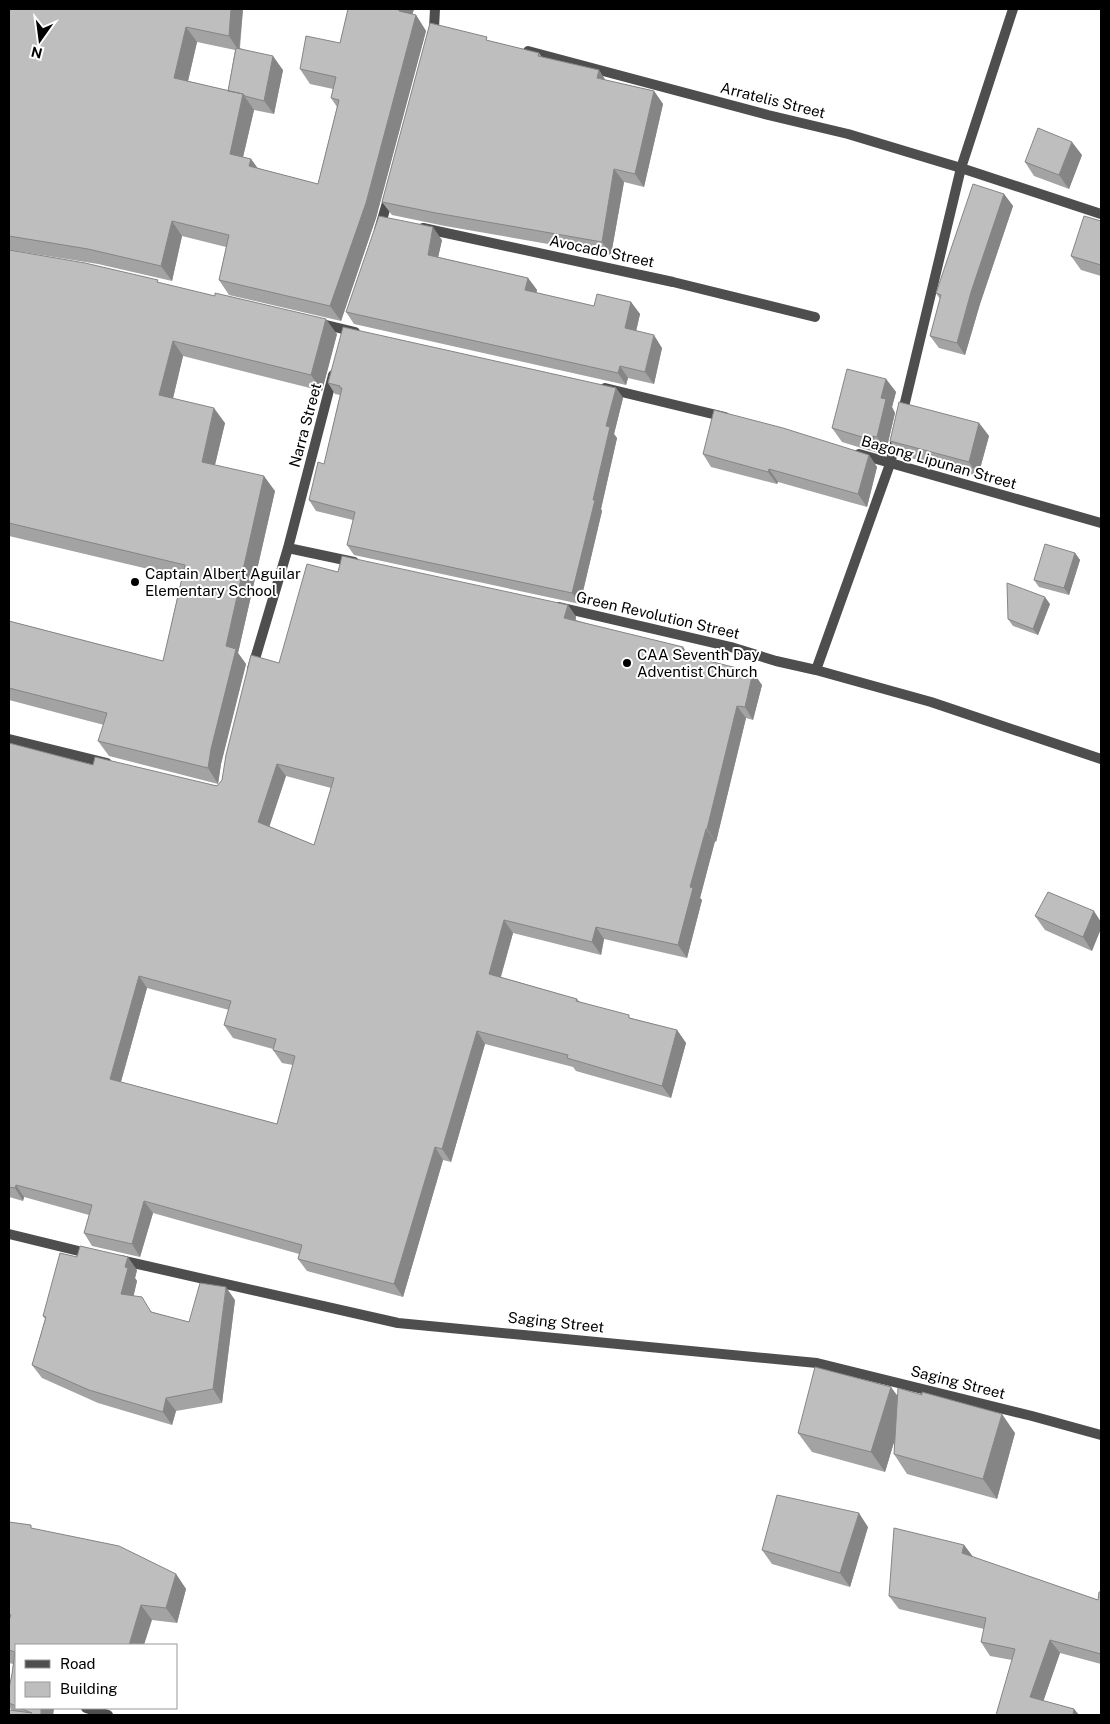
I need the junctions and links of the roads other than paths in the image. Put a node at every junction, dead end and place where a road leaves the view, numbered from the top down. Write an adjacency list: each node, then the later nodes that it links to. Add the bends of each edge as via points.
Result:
1 (435, 9): 3 (street, via 439,30)
2 (1013, 9): 5 (street)
3 (429, 48)
4 (522, 49): 5 (street, Arratelis Street, via 848,134)
5 (961, 168): 7 (street, Arratelis Street); 17 (street)
6 (393, 182): 9 (street, via 387,221)
7 (1101, 214)
8 (412, 226): 10 (street, Avocado Street)
9 (376, 238)
10 (815, 316)
11 (307, 320): 12 (street)
12 (365, 334)
13 (335, 367): 19 (street, Narra Street)
14 (598, 386): 15 (street)
15 (739, 420)
16 (846, 450): 17 (street, Bagong Lipunan Street)
17 (890, 464): 18 (street, Bagong Lipunan Street); 22 (street)
18 (1101, 523)
19 (288, 548): 20 (street); 23 (street, Narra Street)
20 (364, 564)
21 (545, 604): 22 (street, Green Revolution Street, via 722,644)
22 (816, 670): 25 (street, Green Revolution Street, via 931,702)
23 (250, 675)
24 (9, 739): 26 (street)
25 (1101, 759)
26 (121, 767)
27 (9, 1234): 28 (street, Saging Street, via 398,1322 817,1363)
28 (1101, 1435)
29 (89, 1709): 30 (street)
30 (108, 1715)

